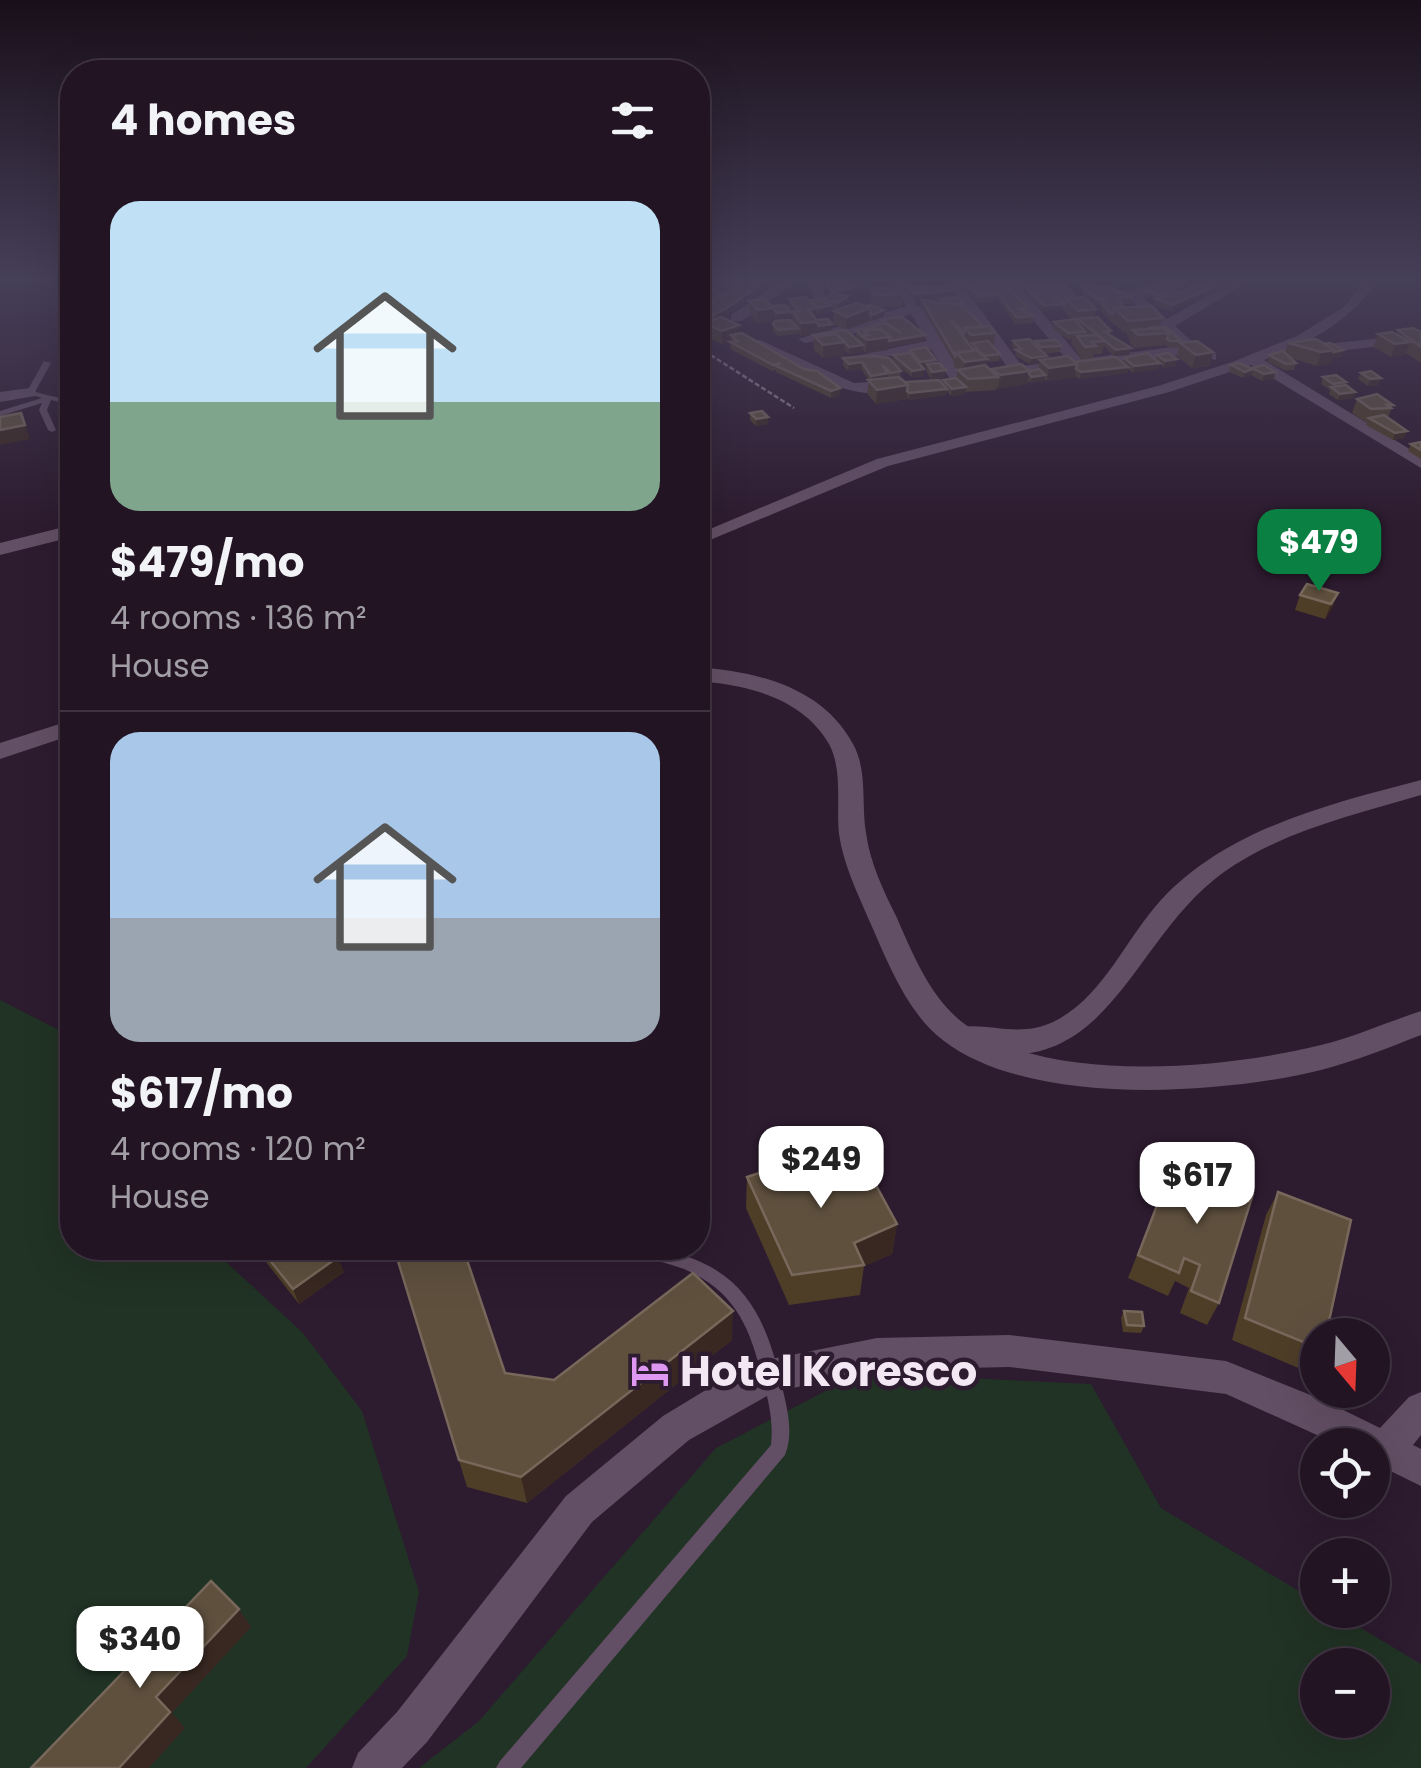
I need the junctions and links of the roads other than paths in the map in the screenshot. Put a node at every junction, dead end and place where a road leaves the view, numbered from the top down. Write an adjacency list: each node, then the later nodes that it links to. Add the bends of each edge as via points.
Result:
1 (795, 362): 10 (street, via 852,388)
2 (937, 362): 10 (street)
3 (1011, 362): 9 (street)
4 (1088, 362): 8 (street)
5 (1244, 362): 19 (street, via 1120,404 884,462)
6 (1252, 362): 16 (street, via 1282,374)
7 (46, 363): 11 (lane)
8 (1077, 363): 9 (street)
9 (1018, 371): 10 (street)
10 (941, 381)
11 (42, 396): 12 (street); 13 (lane); 14 (lane); 15 (lane)
12 (0, 397)
13 (60, 400)
14 (0, 414)
15 (52, 430)
16 (1418, 463)
17 (60, 524): 20 (street)
18 (60, 533): 21 (street)
19 (710, 535)
20 (0, 538)
21 (0, 548)
22 (710, 676): 27 (street, via 767,684 803,703 839,741 864,870 926,1003)
23 (60, 730): 24 (street)
24 (0, 751)
25 (1421, 786): 27 (street, via 1228,858 1151,930 1102,1002 1065,1026 1012,1043)
26 (1421, 1023): 27 (street, via 1308,1061 1242,1073 1164,1076 1057,1071)
27 (958, 1037)
28 (688, 1260): 29 (lane, via 749,1308)
29 (771, 1376): 31 (street, via 876,1354 1009,1351 1226,1378); 35 (street, via 676,1428 579,1508 412,1728); 36 (lane, via 779,1449)
30 (1421, 1409): 32 (street)
31 (1340, 1428)
32 (1390, 1444)
33 (1390, 1450): 34 (street)
34 (1421, 1468)
35 (373, 1768)
36 (507, 1768)

